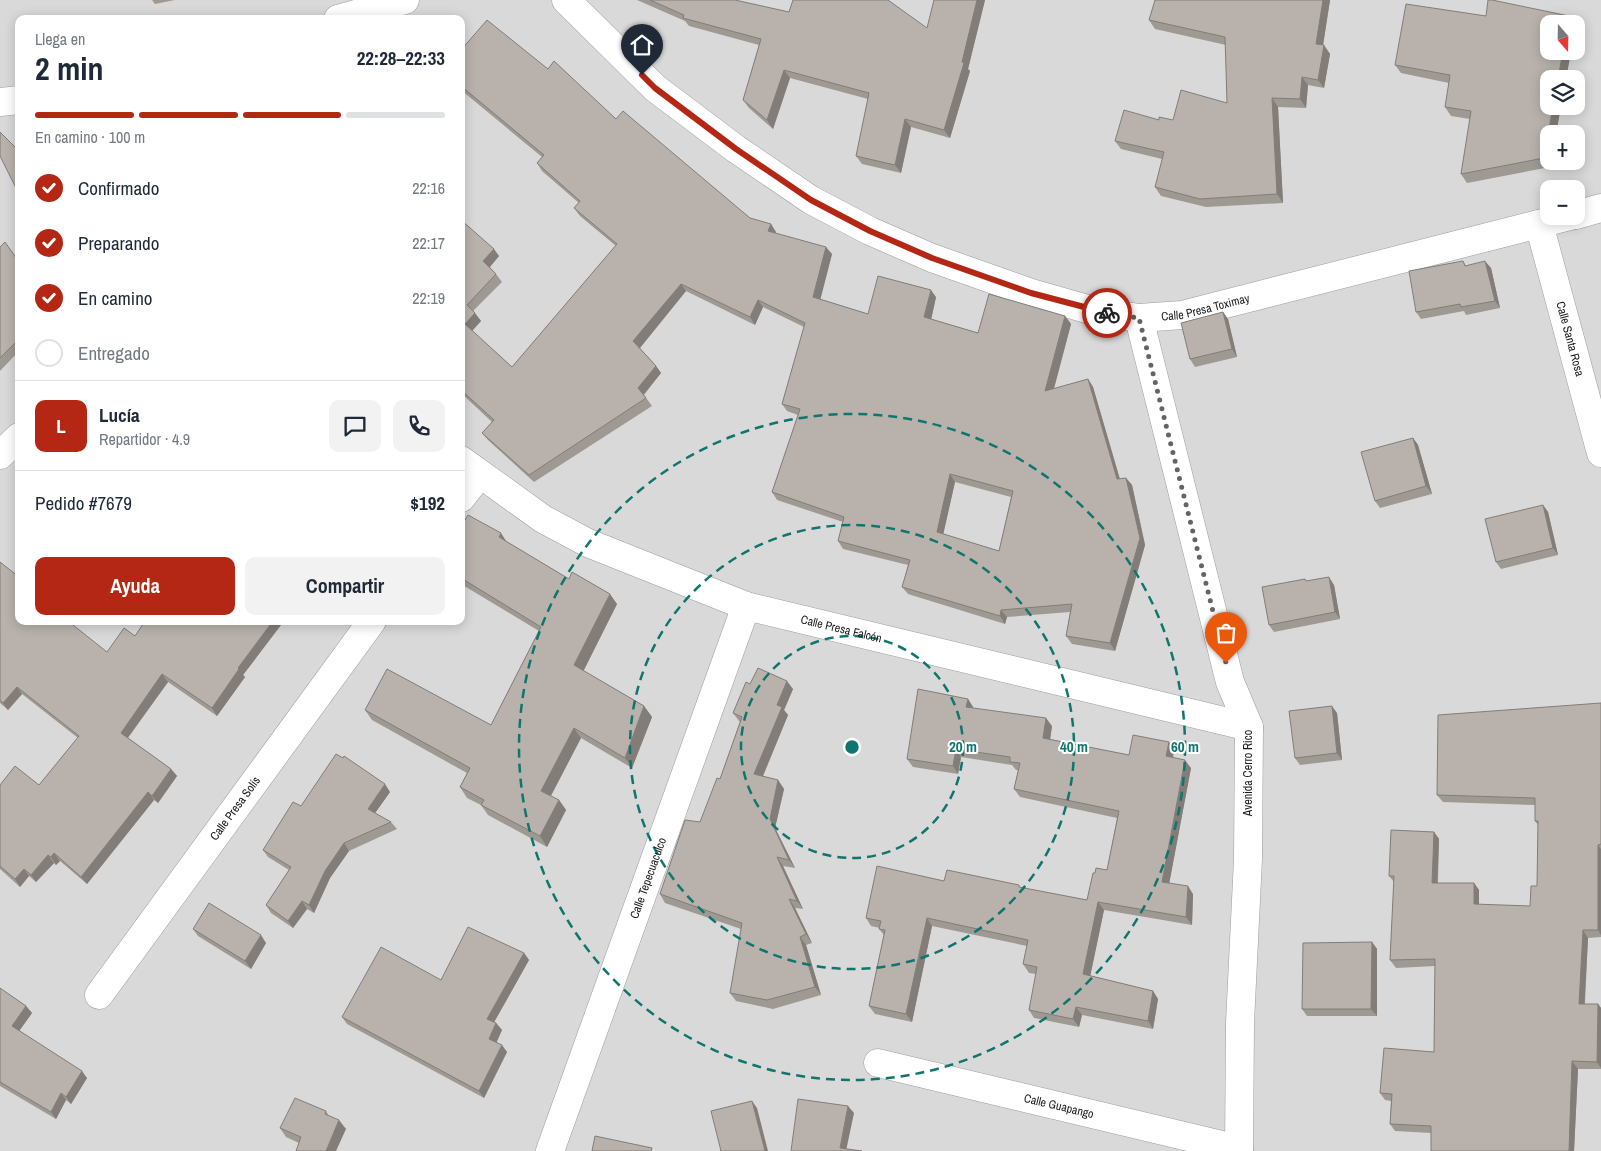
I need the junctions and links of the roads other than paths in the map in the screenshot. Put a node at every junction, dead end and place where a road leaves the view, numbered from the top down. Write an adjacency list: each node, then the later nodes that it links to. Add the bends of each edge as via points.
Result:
1 (405, 0): 3 (street)
2 (566, 0): 9 (street, Calle Presa Toximay, via 655,88 811,200 932,258 1040,296 1094,311)
3 (352, 15)
4 (15, 100): 5 (street)
5 (0, 102)
6 (1601, 208): 7 (street)
7 (1585, 212)
8 (1539, 224): 9 (street, Calle Presa Toximay, via 1182,315); 11 (street, Calle Santa Rosa)
9 (1139, 318): 17 (street, Avenida Cerro Rico, via 1230,682)
10 (15, 441): 12 (street)
11 (1601, 453)
12 (0, 455)
13 (470, 468): 14 (street); 15 (street, Calle Presa Falcón, via 543,519 588,543)
14 (465, 485)
15 (746, 606): 17 (street, Calle Presa Falcón); 21 (street, Calle Tepecuaculco)
16 (369, 625): 18 (street, Calle Presa Solís)
17 (1249, 727): 20 (street, Avenida Cerro Rico)
18 (99, 995)
19 (878, 1063): 20 (street, Calle Guapango)
20 (1239, 1150)
21 (550, 1151)

